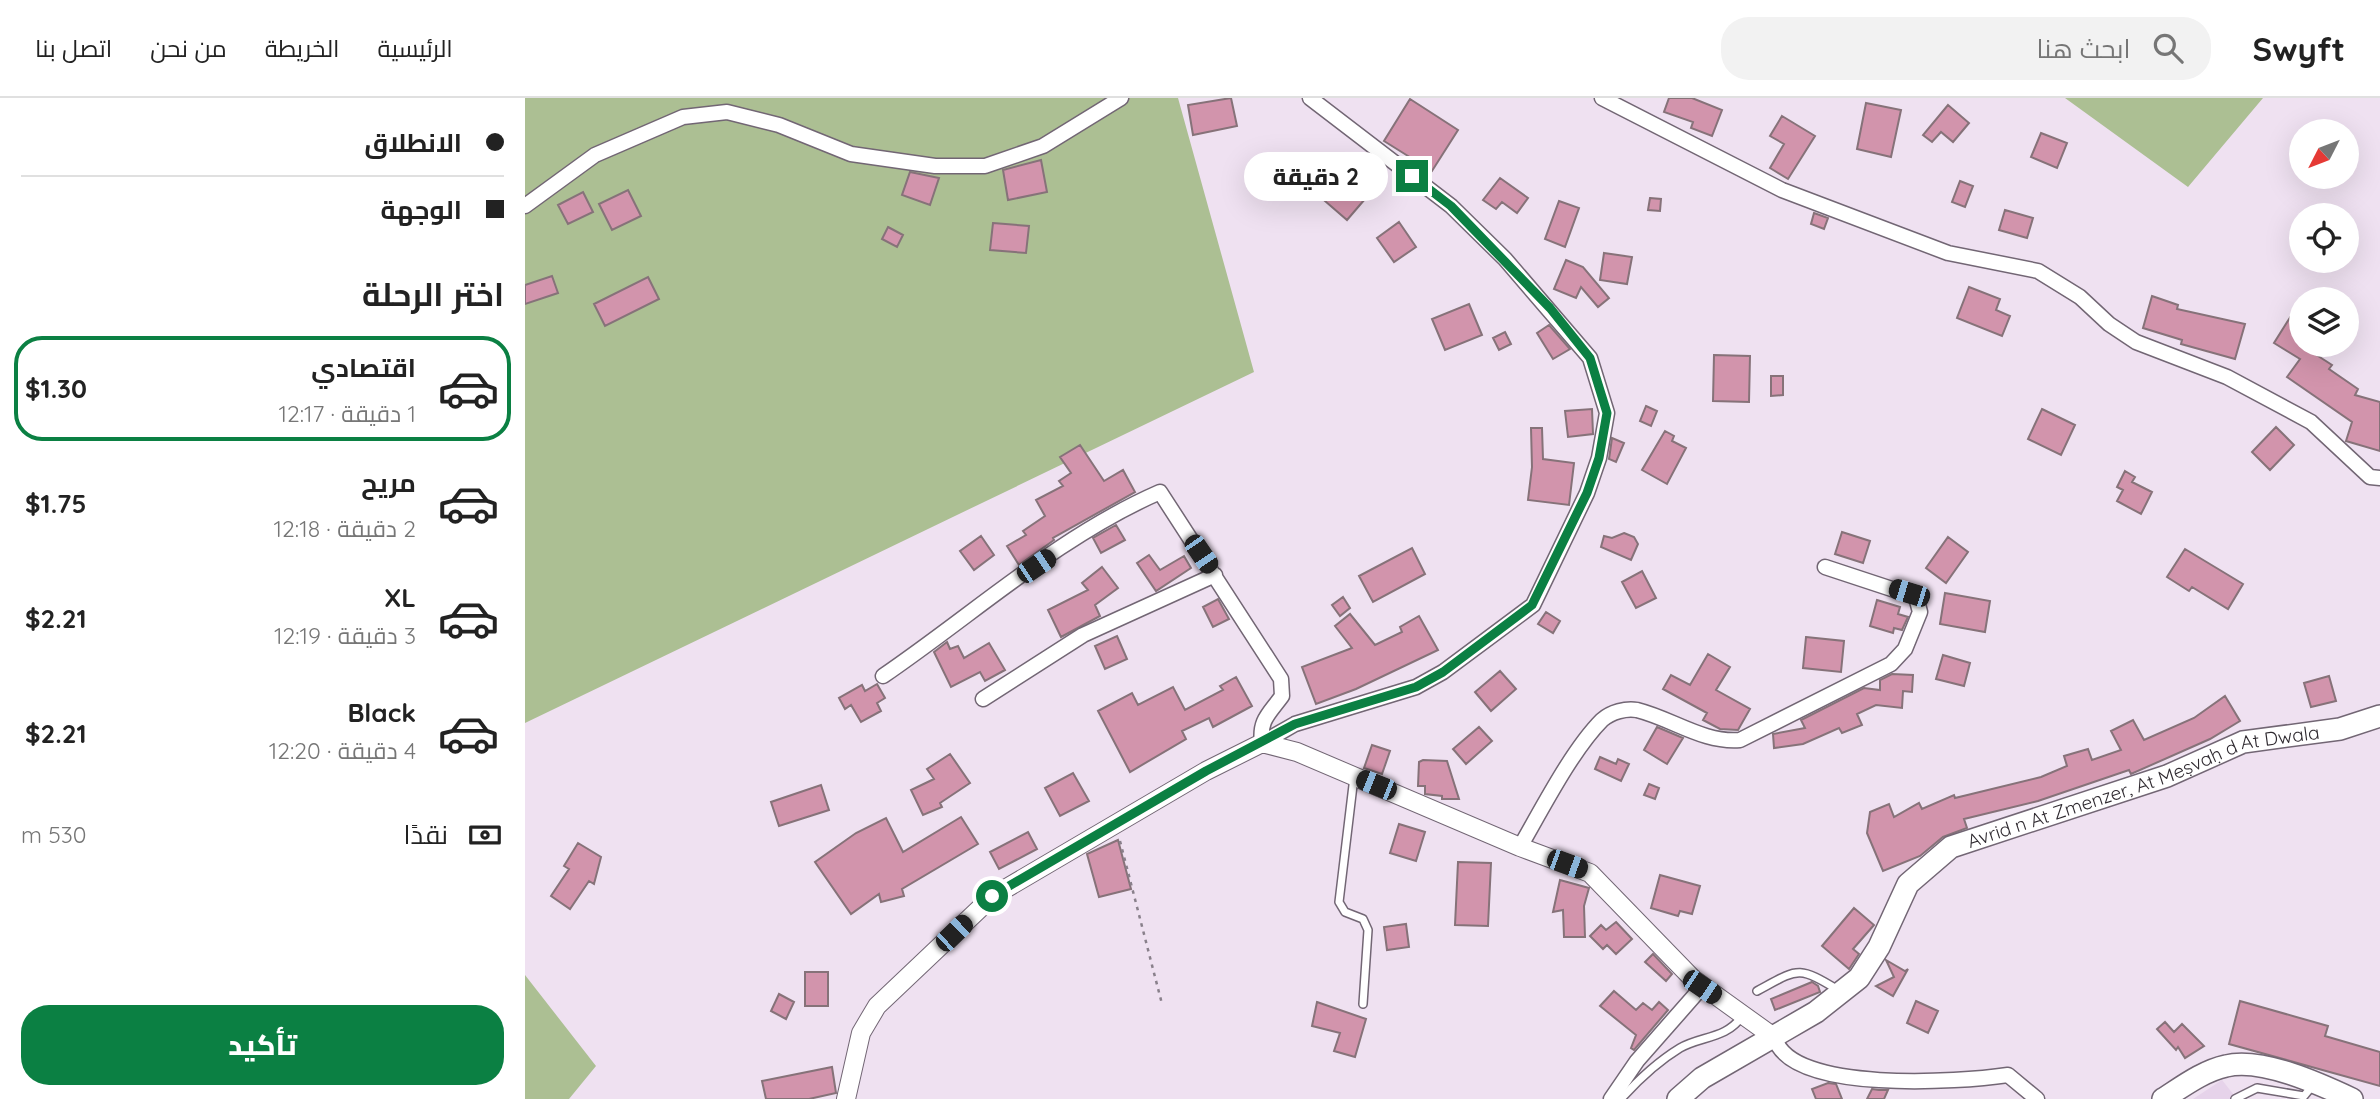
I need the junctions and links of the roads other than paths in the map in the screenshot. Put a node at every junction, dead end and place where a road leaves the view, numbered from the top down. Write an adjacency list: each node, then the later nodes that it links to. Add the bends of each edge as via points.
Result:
1 (712, 98): 5 (street)
2 (1121, 98): 5 (street, via 1043,146 985,166 935,166 851,154 779,125 727,112)
3 (1310, 98): 13 (street, via 1451,206 1505,259 1590,358 1607,413 1587,493 1532,605 1454,665 1416,687 1295,724)
4 (1602, 98): 7 (street, via 1782,190 1948,253 2038,271 2080,297 2136,342 2227,377 2311,422 2370,477)
5 (710, 114): 6 (street, via 683,117 595,155)
6 (525, 206)
7 (2380, 478)
8 (1825, 568): 15 (street, via 1916,597 1920,612 1899,658 1740,740 1712,738 1636,710 1620,710 1603,719 1560,777)
9 (1215, 575): 10 (street, via 1160,492 1112,515); 11 (street, via 1083,635); 13 (street, via 1281,679 1282,696 1264,716 1260,728)
10 (883, 676)
11 (983, 699)
12 (2380, 716): 18 (main road, Avrid n At Zmenzer, At Meṣvaḥ d At Dwala, via 2340,729 2243,742 2167,776 1951,847 1908,884 1873,960)
13 (1262, 743): 14 (street); 23 (street, via 992,896 877,1006 861,1032)
14 (1354, 776): 15 (street); 19 (lane, via 1339,902 1345,912 1363,919 1368,929)
15 (1520, 847): 16 (street, via 1590,873)
16 (1702, 987): 20 (street); 24 (street, via 1637,1061)
17 (1757, 991): 18 (lane, via 1800,972)
18 (1842, 992): 21 (main road, Avrid n At Zmenzer, At Meṣvaḥ d At Dwala)
19 (1363, 1004)
20 (1743, 1015): 21 (street); 25 (lane, via 1720,1035 1692,1042 1662,1059)
21 (1775, 1038): 26 (main road, Avrid n At Zmenzer, At Meṣvaḥ d At Dwala, via 1702,1078); 27 (street, via 1779,1051 1821,1073 1911,1082 2008,1075)
22 (2316, 1082): 28 (main road, via 2244,1063 2226,1065); 29 (lane, via 2304,1096 2257,1088); 30 (main road)
23 (846, 1099)
24 (1611, 1099)
25 (1622, 1099)
26 (1678, 1099)
27 (2037, 1099)
28 (2163, 1099)
29 (2235, 1099)
30 (2352, 1099)

